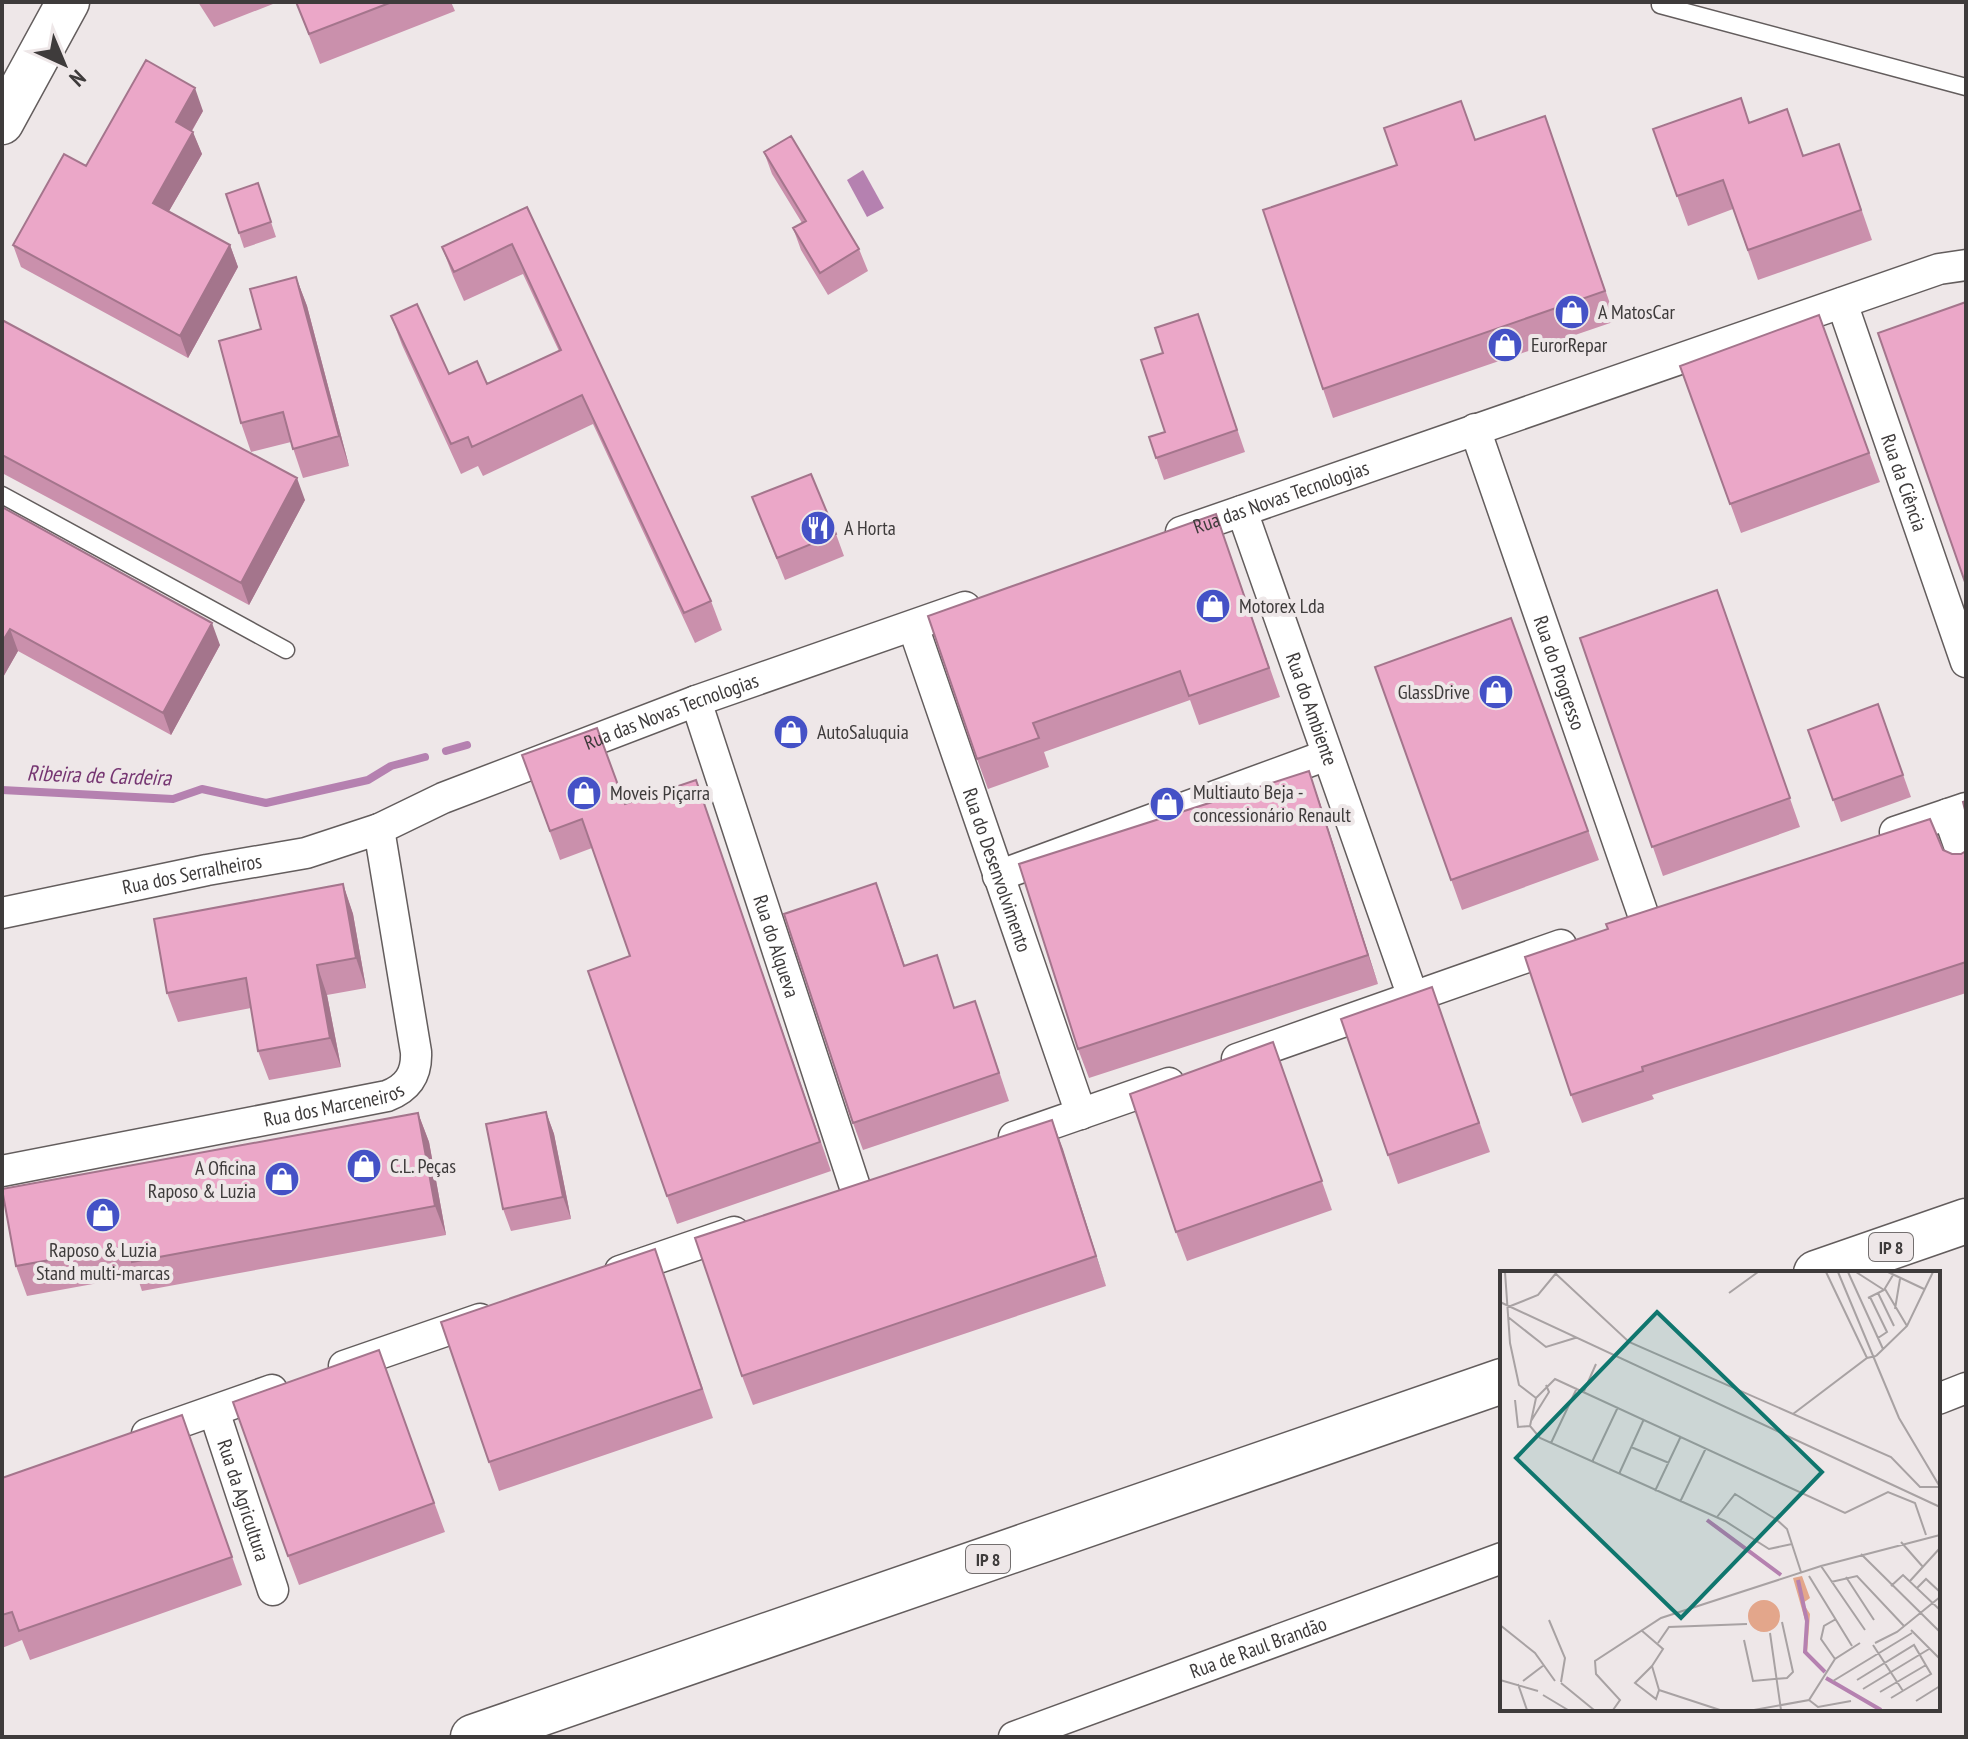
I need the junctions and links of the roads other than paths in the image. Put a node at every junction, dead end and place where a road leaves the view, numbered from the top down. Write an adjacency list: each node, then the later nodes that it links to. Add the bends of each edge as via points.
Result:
1 (68, 2): 4 (main road)
2 (1660, 5): 3 (lane)
3 (1966, 87)
4 (2, 123)
5 (1966, 265): 6 (street, Rua das Novas Tecnologias, via 1939,269)
6 (1842, 303): 7 (street, Rua das Novas Tecnologias); 14 (street, Rua da Ciência)
7 (1475, 429): 9 (street, Rua das Novas Tecnologias); 24 (street, Rua do Progresso)
8 (2, 495): 13 (lane)
9 (1242, 511): 10 (street, Rua das Novas Tecnologias); 16 (street, Rua do Ambiente)
10 (1157, 540)
11 (985, 600): 12 (street, Rua das Novas Tecnologias)
12 (913, 626): 15 (street, Rua das Novas Tecnologias); 21 (street, Rua do Desenvolvimento)
13 (286, 650)
14 (1966, 662)
15 (696, 701): 18 (street, Rua das Novas Tecnologias, via 443,798); 32 (street, Rua do Alqueva)
16 (1327, 755): 21 (street); 27 (street, Rua do Ambiente)
17 (1957, 811): 19 (street); 20 (street)
18 (379, 829): 23 (street, Rua dos Serralheiros, via 306,853); 30 (street, Rua dos Marceneiros, via 416,1052 417,1064 407,1085 387,1096)
19 (1861, 844)
20 (1966, 865)
21 (998, 876): 28 (street, Rua do Desenvolvimento)
22 (1673, 907): 24 (street)
23 (2, 913)
24 (1644, 917): 25 (street)
25 (1615, 927)
26 (1586, 937): 27 (street)
27 (1413, 997): 28 (street)
28 (1081, 1114): 29 (street)
29 (991, 1144)
30 (2, 1171)
31 (886, 1180): 32 (street)
32 (856, 1190): 33 (street)
33 (826, 1200)
34 (767, 1221): 37 (street)
35 (1966, 1221): 36 (main road, IP 8)
36 (1822, 1271)
37 (587, 1282)
38 (513, 1308): 42 (street)
39 (1500, 1382): 46 (main road, IP 8)
40 (1966, 1388): 41 (street)
41 (1940, 1398)
42 (214, 1411): 43 (street); 45 (street, Rua da Agricultura)
43 (115, 1445)
44 (1500, 1559): 47 (street, Rua de Raul Brandão)
45 (273, 1590)
46 (473, 1737)
47 (1014, 1737)

